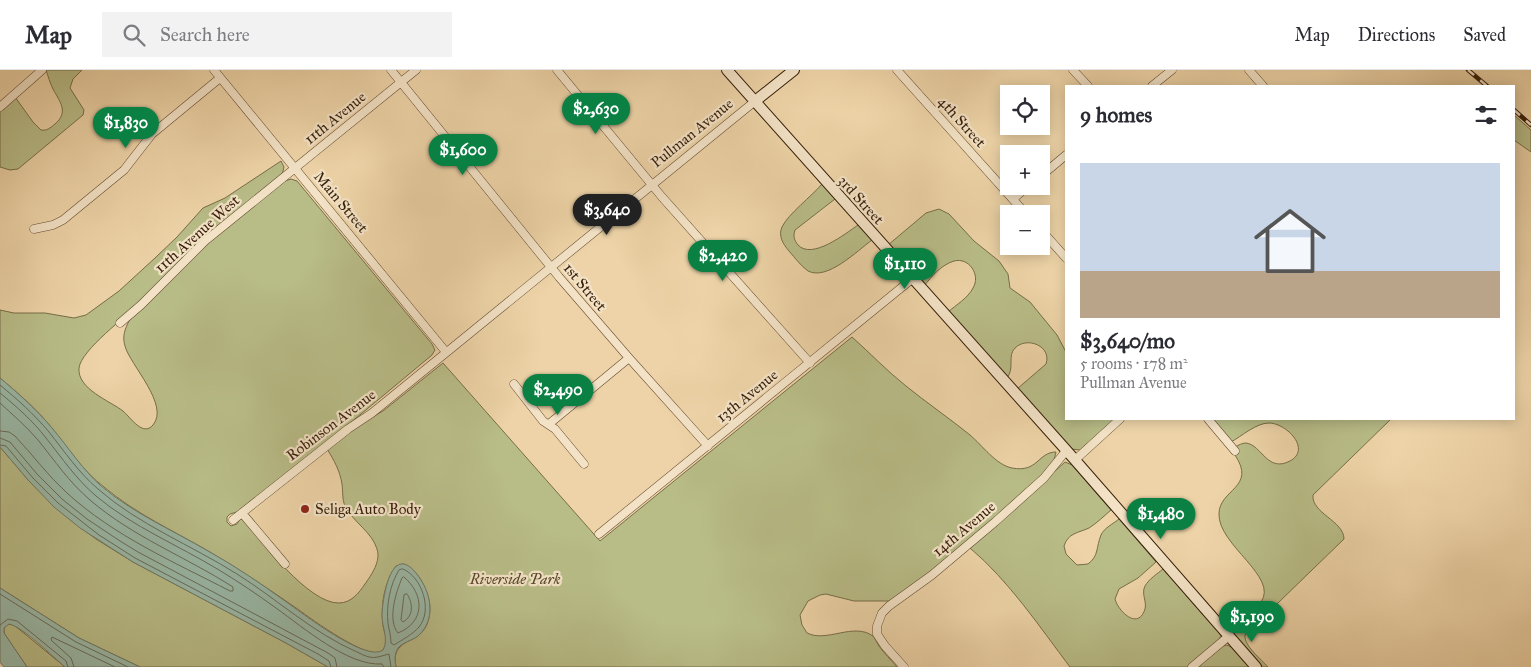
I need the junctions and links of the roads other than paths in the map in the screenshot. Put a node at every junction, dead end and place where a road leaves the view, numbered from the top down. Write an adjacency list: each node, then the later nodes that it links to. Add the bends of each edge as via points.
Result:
1 (42, 70): 18 (street)
2 (214, 70): 12 (street, Main Street)
3 (391, 70): 13 (street, 1st Street)
4 (416, 70): 13 (street, 11th Avenue)
5 (557, 70): 22 (street)
6 (727, 70): 17 (street, 3rd Street)
7 (794, 70): 17 (street, Pullman Avenue)
8 (897, 70): 24 (street, 4th Street)
9 (1073, 70): 14 (street)
10 (1172, 70): 15 (street)
11 (1248, 70): 16 (street)
12 (220, 78): 21 (street, Main Street); 26 (street, via 152,134 124,170 63,220)
13 (402, 82): 21 (street, 11th Avenue); 29 (street, 1st Street)
14 (1087, 85)
15 (1153, 85)
16 (1262, 85)
17 (754, 102): 22 (street, Pullman Avenue); 30 (street, 3rd Street)
18 (0, 107)
19 (1065, 156): 20 (street)
20 (1050, 168)
21 (295, 169): 31 (street, 11th Avenue West, via 205,241); 32 (street, Main Street)
22 (652, 185): 29 (street, Pullman Avenue); 34 (street)
23 (1018, 195): 24 (street)
24 (1013, 199): 25 (street, 4th Street)
25 (1018, 205)
26 (34, 229)
27 (1050, 240): 28 (street)
28 (1065, 257)
29 (551, 267): 32 (street, Pullman Avenue); 33 (street, 1st Street)
30 (912, 279): 34 (street, 13th Avenue); 40 (street, 3rd Street)
31 (120, 323)
32 (446, 352): 44 (street, Robinson Avenue)
33 (629, 358): 38 (street); 39 (street, 1st Street)
34 (810, 363): 39 (street, 13th Avenue)
35 (514, 384): 38 (street)
36 (1119, 420): 42 (street)
37 (1209, 420): 41 (street)
38 (549, 424): 43 (street)
39 (708, 446): 46 (street, 13th Avenue)
40 (1066, 451): 42 (street, 3rd Street); 49 (street, 14th Avenue, via 1048,474 986,530 886,609 876,629 879,638)
41 (1235, 451)
42 (1075, 460): 48 (street, 3rd Street)
43 (584, 464)
44 (242, 513): 45 (street, Robinson Avenue); 47 (street)
45 (233, 520)
46 (599, 534)
47 (285, 564)
48 (1229, 636): 50 (street); 51 (street, 3rd Street)
49 (904, 667)
50 (1192, 667)
51 (1256, 667)

